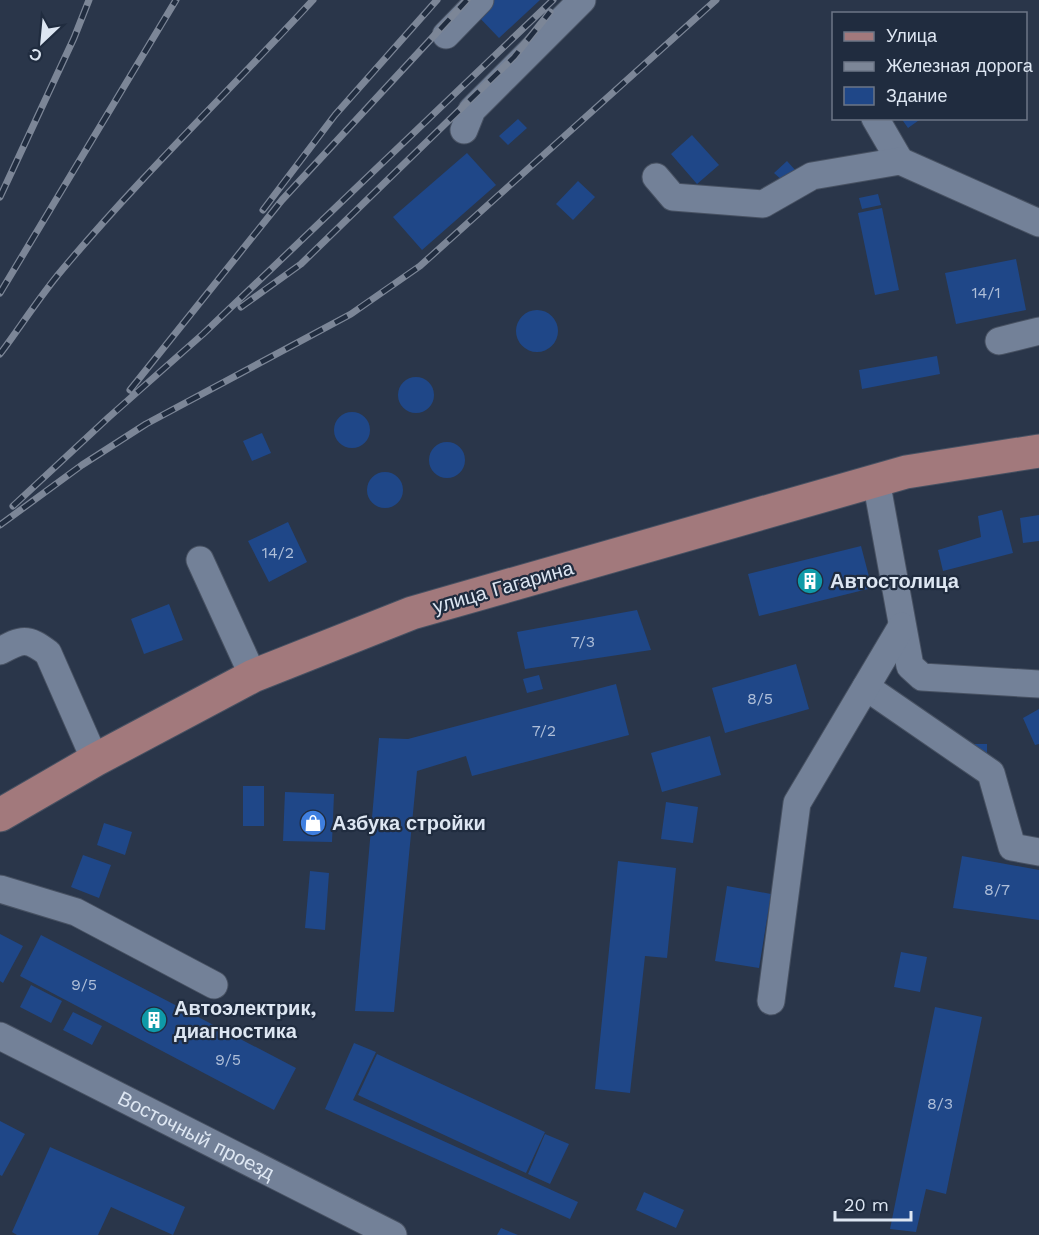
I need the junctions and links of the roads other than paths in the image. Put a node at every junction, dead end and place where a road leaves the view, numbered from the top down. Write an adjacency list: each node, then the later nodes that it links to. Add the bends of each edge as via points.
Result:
1 (480, 0): 3 (street)
2 (582, 0): 5 (street, via 472,110)
3 (446, 34)
4 (876, 120): 6 (street)
5 (464, 130)
6 (900, 161): 7 (street, via 812,176 763,204 673,197); 8 (street)
7 (656, 177)
8 (1039, 223)
9 (1039, 331): 10 (street)
10 (999, 341)
11 (1039, 451): 12 (main road, улица Гагарина)
12 (876, 480): 14 (street); 16 (main road, улица Гагарина, via 412,613)
13 (200, 560): 16 (street)
14 (902, 626): 17 (street, via 910,666 922,677); 18 (street)
15 (0, 651): 19 (street, via 19,641 34,642 48,653)
16 (253, 676): 19 (main road, улица Гагарина)
17 (1039, 684)
18 (866, 687): 21 (street, via 991,773 1012,847); 24 (street, via 797,803)
19 (95, 760): 20 (main road, улица Гагарина)
20 (0, 815)
21 (1039, 852)
22 (0, 889): 23 (street, via 76,912)
23 (214, 986)
24 (771, 1001)
25 (0, 1036): 26 (street, Восточный проезд)
26 (393, 1235)

